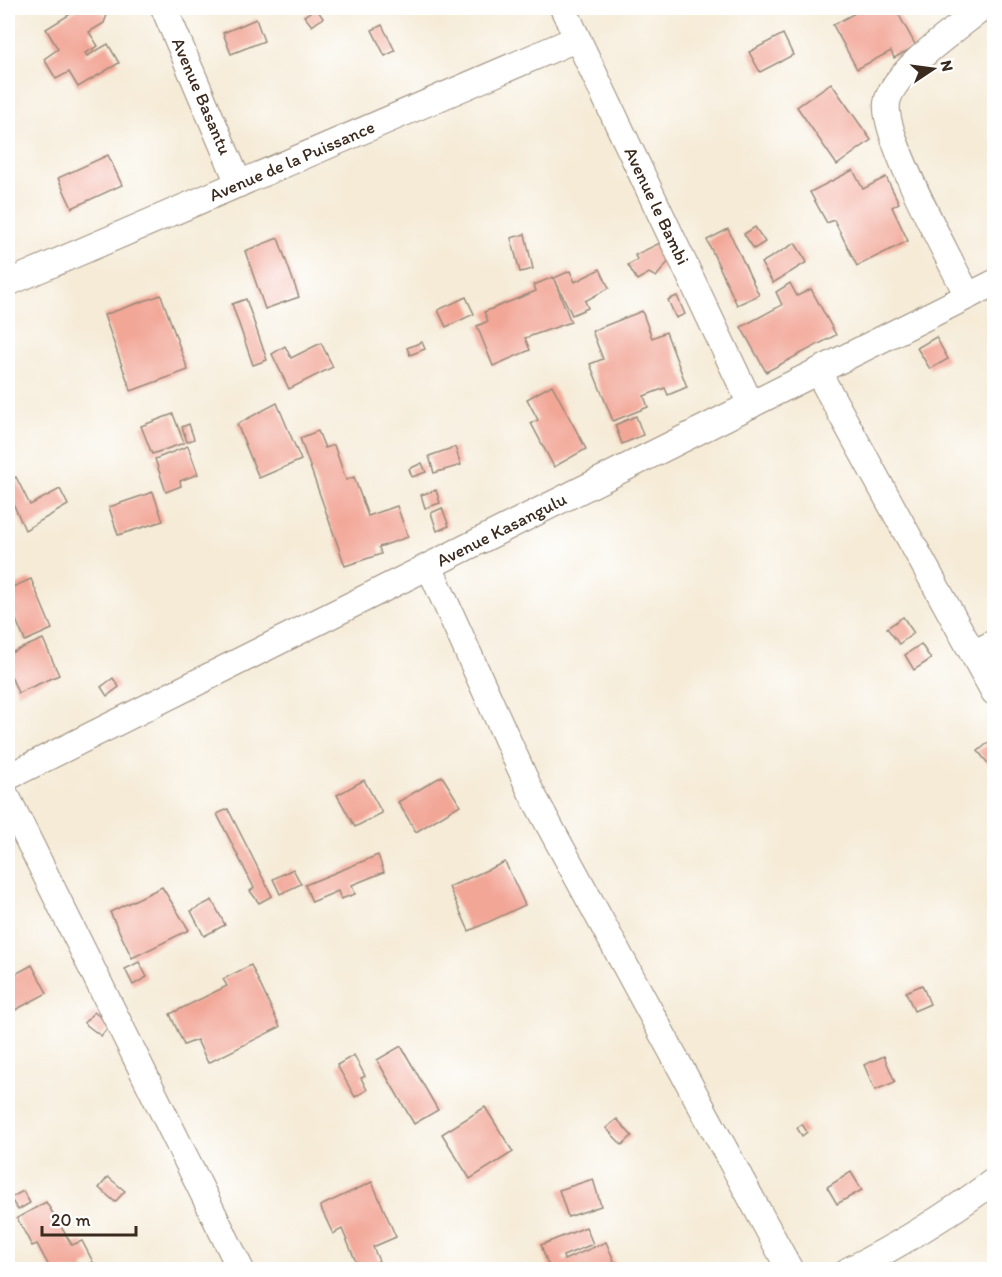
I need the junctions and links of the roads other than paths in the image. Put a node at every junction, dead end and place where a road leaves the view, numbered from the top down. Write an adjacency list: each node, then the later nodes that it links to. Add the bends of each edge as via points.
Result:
1 (164, 8): 5 (street, Avenue Basantu)
2 (563, 8): 4 (street, Avenue le Bambi)
3 (976, 13): 8 (street, via 907,68 887,102 892,138)
4 (576, 39): 5 (street, Avenue de la Puissance); 10 (street, Avenue le Bambi)
5 (239, 184): 6 (street, Avenue de la Puissance)
6 (8, 283)
7 (994, 283): 8 (street, Avenue Kasangulu)
8 (968, 296): 9 (street, Avenue Kasangulu)
9 (818, 372): 10 (street, Avenue Kasangulu); 12 (street)
10 (751, 405): 11 (street, Avenue Kasangulu)
11 (429, 566): 14 (street, Avenue Kasangulu); 18 (street, via 530,790)
12 (984, 648): 13 (street)
13 (994, 692)
14 (8, 777)
15 (8, 799): 17 (street)
16 (994, 1181): 19 (street, via 872,1259)
17 (241, 1269)
18 (790, 1269)
19 (849, 1269)

